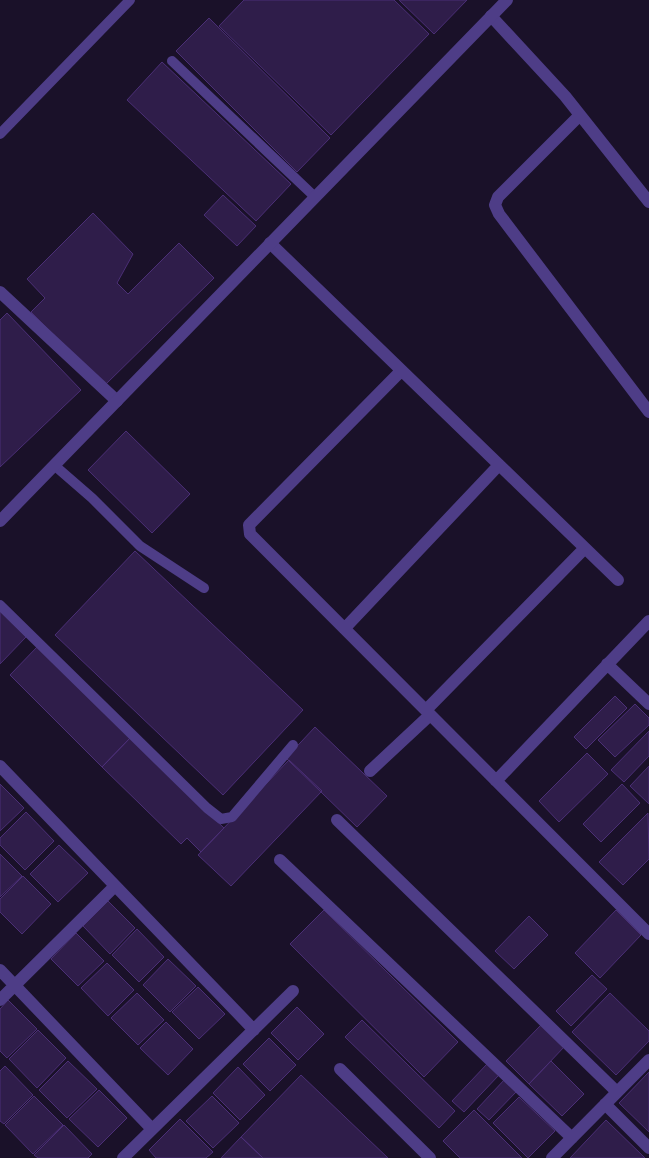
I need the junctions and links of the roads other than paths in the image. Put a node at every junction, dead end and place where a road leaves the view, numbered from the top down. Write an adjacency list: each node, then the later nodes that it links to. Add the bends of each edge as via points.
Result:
1 (130, 0): 6 (lane)
2 (507, 0): 3 (street)
3 (491, 16): 5 (street); 7 (street)
4 (172, 61): 7 (lane)
5 (580, 115): 8 (street); 13 (street, via 498,197 495,205)
6 (0, 134)
7 (315, 197): 9 (street)
8 (649, 202)
9 (270, 243): 11 (street); 12 (street)
10 (0, 292): 12 (street)
11 (401, 370): 15 (street); 22 (street, via 249,525 250,534)
12 (117, 401): 14 (street)
13 (649, 412)
14 (54, 465): 16 (street); 19 (lane, via 140,546)
15 (499, 465): 17 (street); 22 (street)
16 (0, 521)
17 (585, 548): 18 (street); 25 (street)
18 (618, 580)
19 (204, 588)
20 (0, 605): 26 (lane, via 206,808 221,819 232,817)
21 (649, 621): 23 (street)
22 (345, 628): 25 (street)
23 (607, 664): 24 (street); 29 (street)
24 (649, 704)
25 (428, 713): 28 (street); 29 (street)
26 (293, 745)
27 (0, 766): 32 (street)
28 (370, 771)
29 (496, 781): 33 (street)
30 (337, 820): 41 (street)
31 (280, 860): 44 (street)
32 (115, 886): 35 (street); 38 (street)
33 (649, 934)
34 (0, 970): 35 (street)
35 (15, 986): 37 (street); 43 (street)
36 (294, 991): 38 (street)
37 (0, 1000)
38 (254, 1030): 43 (street)
39 (649, 1060): 41 (street)
40 (340, 1069): 47 (street)
41 (617, 1092): 42 (street)
42 (606, 1104): 44 (street); 45 (street)
43 (152, 1129): 46 (street)
44 (572, 1138): 48 (street)
45 (649, 1148)
46 (123, 1158)
47 (430, 1158)
48 (552, 1158)

